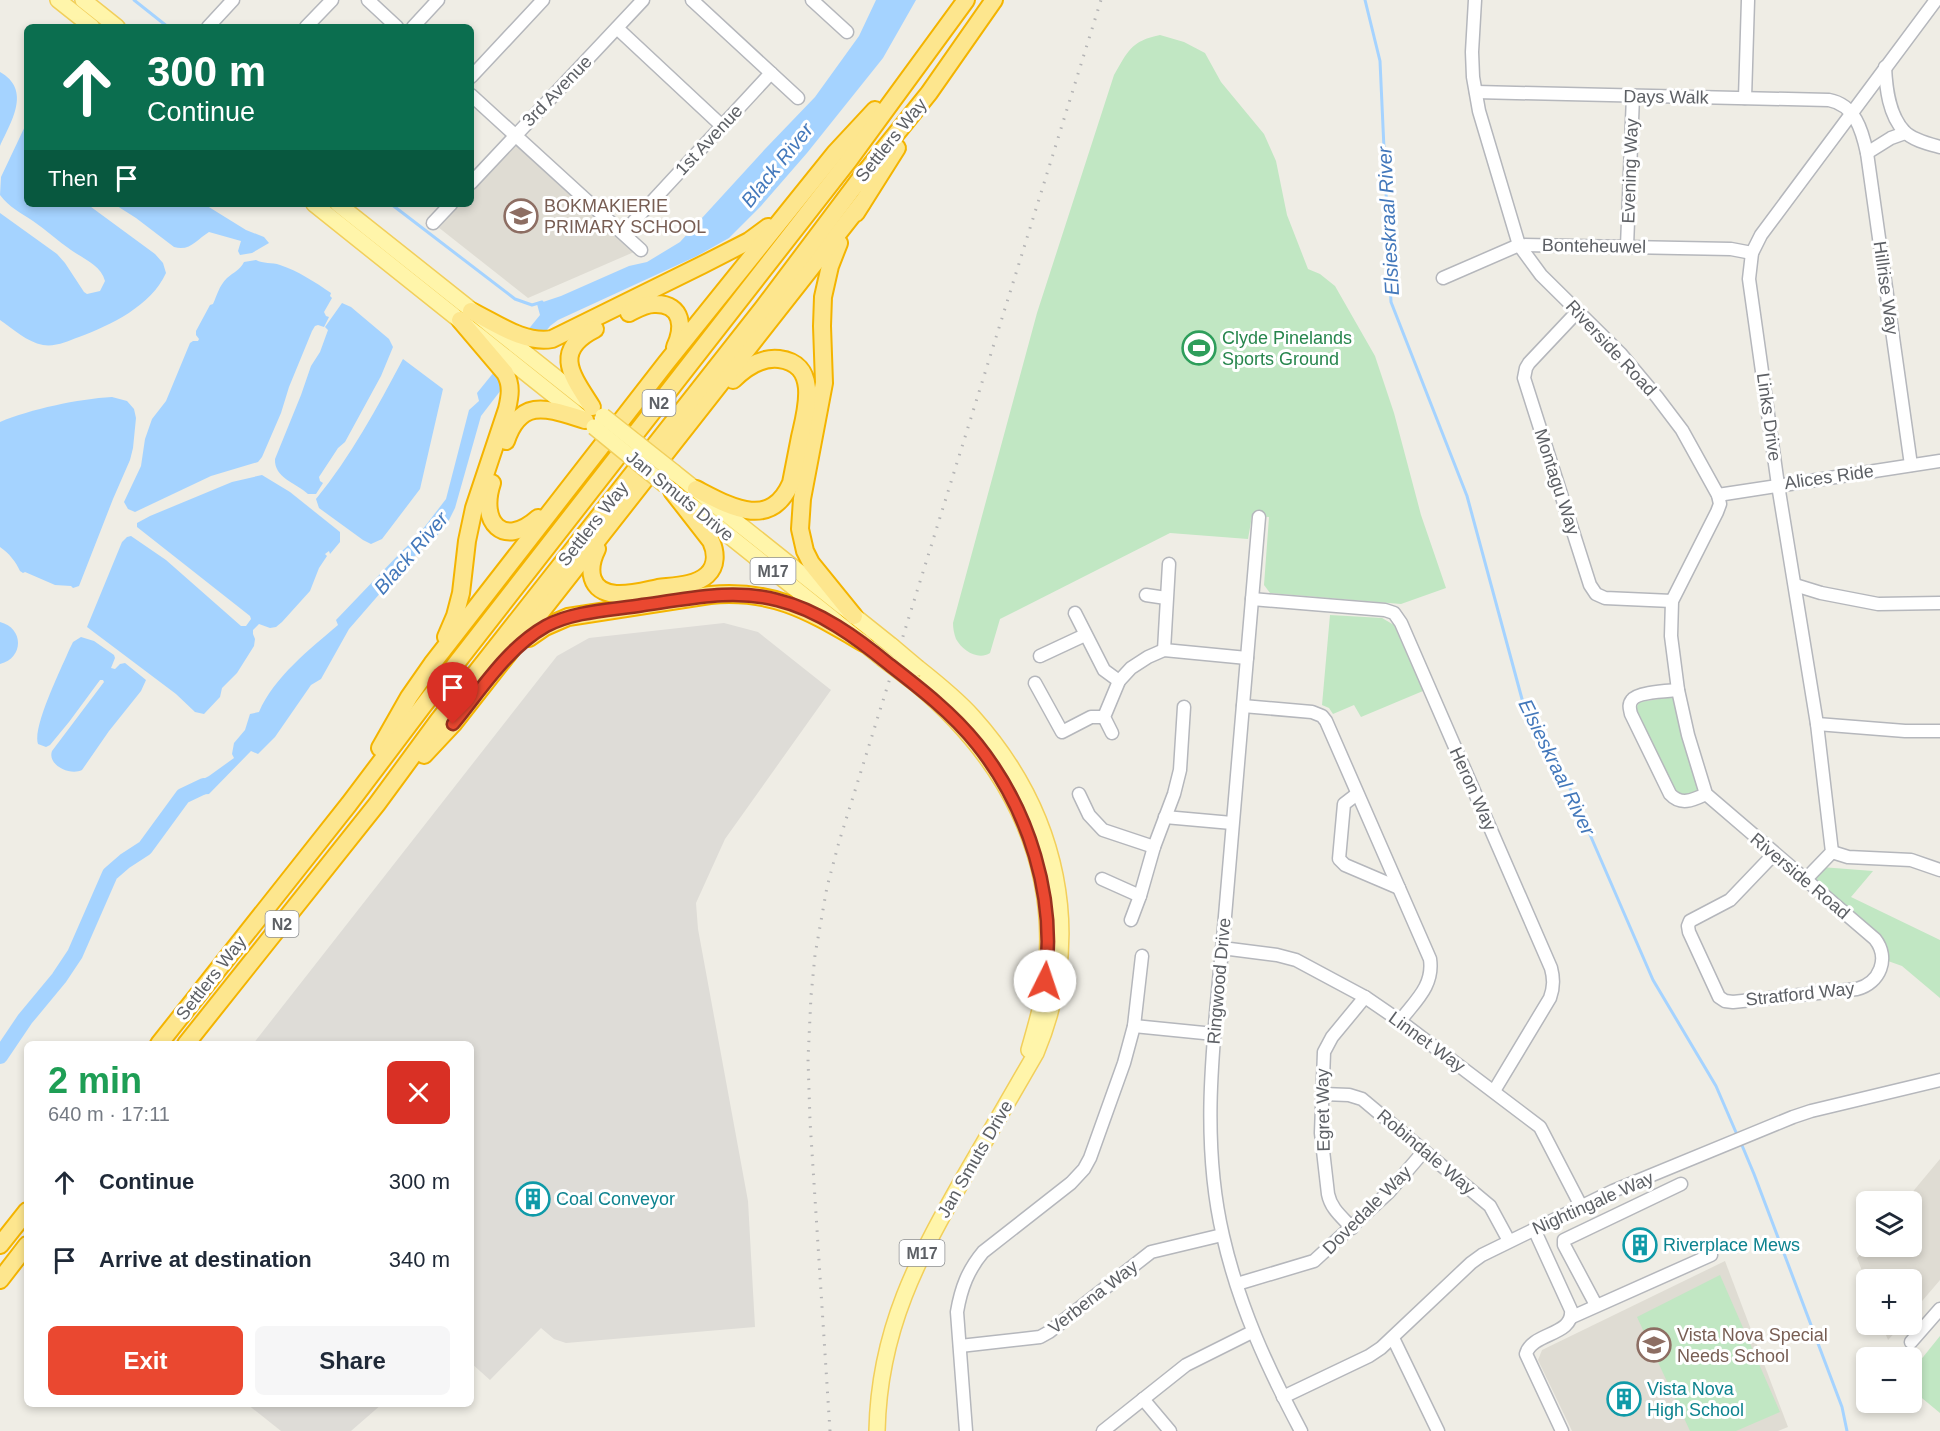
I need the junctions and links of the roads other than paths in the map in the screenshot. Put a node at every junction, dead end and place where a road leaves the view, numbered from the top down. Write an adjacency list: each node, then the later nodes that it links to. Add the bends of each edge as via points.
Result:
1 (58, 0): 16 (main road)
2 (83, 0): 17 (main road)
3 (233, 0): 18 (street)
4 (332, 0): 19 (street)
5 (368, 0): 20 (street)
6 (438, 0): 21 (street)
7 (543, 0): 26 (street)
8 (643, 0): 22 (street, 3rd Avenue)
9 (692, 0): 25 (street)
10 (812, 0): 23 (street)
11 (966, 0): 27 (highway, Settlers Way / N2)
12 (994, 0): 29 (highway, Settlers Way / N2)
13 (1474, 0): 28 (street, Riverside Road, via 1472,52)
14 (1748, 0): 31 (street)
15 (1936, 0): 24 (street, Links Drive)
16 (88, 24)
17 (113, 24)
18 (211, 24)
19 (309, 24)
20 (395, 24)
21 (416, 24)
22 (617, 28): 37 (street); 39 (street, 3rd Avenue)
23 (847, 32)
24 (1885, 67): 32 (street, Links Drive); 38 (street, via 1891,109)
25 (771, 73): 34 (street); 37 (street, 1st Avenue)
26 (474, 75)
27 (906, 82): 44 (highway, via 835,153); 99 (highway, Settlers Way / N2)
28 (1476, 92): 30 (street, Days Walk); 50 (street, Riverside Road)
29 (929, 93): 43 (highway); 100 (highway, Settlers Way / N2)
30 (1633, 96): 31 (street, Days Walk); 51 (street, Evening Way)
31 (1745, 98): 35 (street, Days Walk)
32 (1863, 98): 35 (street, Days Walk); 36 (street, Links Drive)
33 (474, 99): 39 (street)
34 (798, 99)
35 (1829, 100): 36 (street, via 1838,102)
36 (1851, 114): 41 (street, Hillrise Way, via 1863,133); 53 (street, Links Drive)
37 (722, 126): 49 (street, 1st Avenue)
38 (1905, 133): 40 (street); 41 (street)
39 (515, 135): 42 (street, 3rd Avenue); 49 (street)
40 (1940, 147)
41 (1867, 153): 62 (street, Hillrise Way)
42 (474, 180)
43 (862, 203): 60 (highway); 78 (highway, via 826,278 822,316 823,393 800,518 802,544 811,563)
44 (793, 205): 57 (highway, via 742,245 575,329 559,337); 58 (highway)
45 (318, 207): 56 (main road)
46 (341, 207): 56 (main road)
47 (448, 207): 48 (street)
48 (433, 224)
49 (623, 233): 52 (street)
50 (1519, 245): 51 (street, Bonteheuwel); 54 (street, Bonteheuwel); 55 (street, Riverside Road, via 1541,275)
51 (1627, 246): 53 (street, Bonteheuwel)
52 (641, 250)
53 (1752, 253): 64 (street, Links Drive, via 1749,279)
54 (1443, 278)
55 (1578, 311): 67 (street, Riverside Road, via 1657,397 1682,430); 75 (street, Montagu Way, via 1529,363 1524,378 1590,585 1605,598)
56 (466, 316): 57 (highway); 57 (highway)
57 (507, 348): 59 (main road, Jan Smuts Drive / M17); 86 (highway, via 507,409 470,526 455,616)
58 (666, 363): 59 (highway, via 681,328 677,315 667,306 643,306 586,334 572,348 568,359); 65 (highway)
59 (593, 418): 63 (main road, Jan Smuts Drive / M17, bridge); 65 (highway, via 543,409 532,410 517,419 490,490 488,512 502,529 520,531)
60 (692, 422): 66 (highway, via 739,375 762,361 786,361 800,370 807,382 807,406 791,483 777,503 765,510 751,511 735,508); 69 (highway)
61 (1940, 461): 62 (street, Alices Ride)
62 (1911, 465): 64 (street, Alices Ride)
63 (671, 483): 66 (main road, Jan Smuts Drive / M17); 69 (highway, via 704,529 716,554 710,573 704,578 626,593 606,592 594,581 590,569); 80 (main road, Jan Smuts Drive / M17)
64 (1778, 485): 67 (street, Alices Ride); 71 (street, Links Drive)
65 (569, 488): 86 (highway)
66 (696, 489): 78 (main road, Jan Smuts Drive / M17)
67 (1718, 495): 75 (street, via 1717,512)
68 (1259, 517): 74 (street, Ringwood Drive)
69 (603, 534): 85 (highway)
70 (1169, 564): 73 (street)
71 (1795, 585): 76 (street, via 1878,604); 93 (street, Links Drive)
72 (1146, 595): 73 (street)
73 (1166, 598): 81 (street)
74 (1252, 599): 84 (street, Ringwood Drive); 122 (street, Heron Way, via 1385,610 1401,622 1554,979 1550,998)
75 (1672, 601): 89 (street, via 1671,636)
76 (1940, 603)
77 (1075, 614): 79 (street)
78 (854, 616): 82 (main road, Jan Smuts Drive / M17)
79 (1085, 635): 83 (street); 87 (street, via 1104,670)
80 (864, 643): 82 (main road, Jan Smuts Drive / M17); 85 (highway, via 798,607 765,597 730,594 568,617 545,627)
81 (1164, 650): 84 (street); 87 (street, via 1131,668)
82 (887, 652): 146 (main road, Jan Smuts Drive / M17, bridge, via 916,676 951,695 1011,767 1046,839 1062,927 1061,956 1047,1028 927,1243 901,1302 884,1363)
83 (1040, 656)
84 (1247, 658): 90 (street, Ringwood Drive)
85 (505, 660): 100 (highway, via 453,724)
86 (432, 664): 99 (highway)
87 (1119, 681): 92 (street)
88 (1035, 683): 92 (street, via 1062,732 1091,717)
89 (1678, 690): 98 (street); 98 (street, via 1638,695 1629,706 1631,714 1670,794 1687,802)
90 (1243, 706): 97 (street, via 1322,716); 102 (street, Ringwood Drive)
91 (1184, 707): 101 (street, via 1180,770)
92 (1104, 717): 95 (street)
93 (1817, 724): 94 (street); 104 (street, Links Drive)
94 (1940, 731)
95 (1112, 733)
96 (1079, 794): 103 (street, via 1089,815 1103,830)
97 (1357, 794): 109 (street); 109 (street, via 1344,804 1340,859 1345,865)
98 (1706, 794): 105 (street, Riverside Road)
99 (349, 804): 119 (highway, Settlers Way / N2)
100 (377, 804): 120 (highway, Settlers Way / N2)
101 (1165, 817): 102 (street); 103 (street)
102 (1232, 823): 112 (street, Ringwood Drive)
103 (1154, 848): 110 (street)
104 (1832, 852): 106 (street, via 1848,857 1911,860); 108 (street)
105 (1774, 854): 108 (street, Riverside Road); 114 (street, Stratford Way, via 1730,900 1695,916 1688,926 1719,997 1733,1002 1857,989 1869,984)
106 (1940, 870)
107 (1102, 879): 110 (street)
108 (1805, 880): 114 (street, Riverside Road, via 1875,939)
109 (1399, 888): 116 (street, via 1430,959 1431,970 1425,989)
110 (1140, 896): 111 (street)
111 (1131, 920)
112 (1222, 948): 115 (street, Linnet Way, via 1296,960); 118 (street, Ringwood Drive)
113 (1143, 956): 117 (street)
114 (1883, 963)
115 (1365, 997): 116 (street, Linnet Way); 123 (street, Egret Way, via 1327,1045 1322,1061)
116 (1400, 1021): 122 (street, Linnet Way)
117 (1134, 1026): 118 (street); 143 (street, via 1124,1064 1084,1169 973,1264 959,1295)
118 (1214, 1034): 130 (street, Ringwood Drive, via 1210,1139)
119 (161, 1041)
120 (188, 1041)
121 (1940, 1080): 126 (street, Nightingale Way, via 1811,1111)
122 (1494, 1091): 126 (street, Linnet Way, via 1540,1127)
123 (1323, 1094): 124 (street, Robindale Way, via 1362,1099); 128 (street, Egret Way, via 1321,1132 1328,1194 1334,1209)
124 (1424, 1151): 128 (street, Dovedale Way); 131 (street, Robindale Way, via 1490,1206)
125 (1681, 1184): 137 (street, via 1564,1240)
126 (1581, 1206): 129 (street, Nightingale Way)
127 (24, 1215): 132 (highway)
128 (1352, 1228): 136 (street, Dovedale Way, via 1314,1262)
129 (1534, 1229): 131 (street, Nightingale Way); 139 (street)
130 (1222, 1235): 136 (street, Ringwood Drive); 143 (street, Verbena Way, via 1151,1252 1040,1337)
131 (1509, 1241): 141 (street, Nightingale Way, via 1477,1258)
132 (0, 1245)
133 (24, 1249): 135 (highway)
134 (1711, 1255): 137 (street)
135 (0, 1280)
136 (1237, 1284): 140 (street, Ringwood Drive)
137 (1596, 1305): 139 (street)
138 (1940, 1309): 142 (street)
139 (1572, 1317): 152 (street, via 1569,1324 1533,1342 1526,1354)
140 (1252, 1332): 144 (street, Ringwood Drive); 145 (street, via 1192,1361)
141 (1393, 1338): 144 (street, Nightingale Way, via 1369,1356); 151 (street)
142 (1911, 1342)
143 (960, 1346): 147 (street)
144 (1283, 1397): 150 (street, Ringwood Drive)
145 (1143, 1399): 148 (street); 149 (street)
146 (877, 1431)
147 (966, 1431)
148 (1103, 1431)
149 (1170, 1431)
150 (1301, 1431)
151 (1438, 1431)
152 (1562, 1431)

